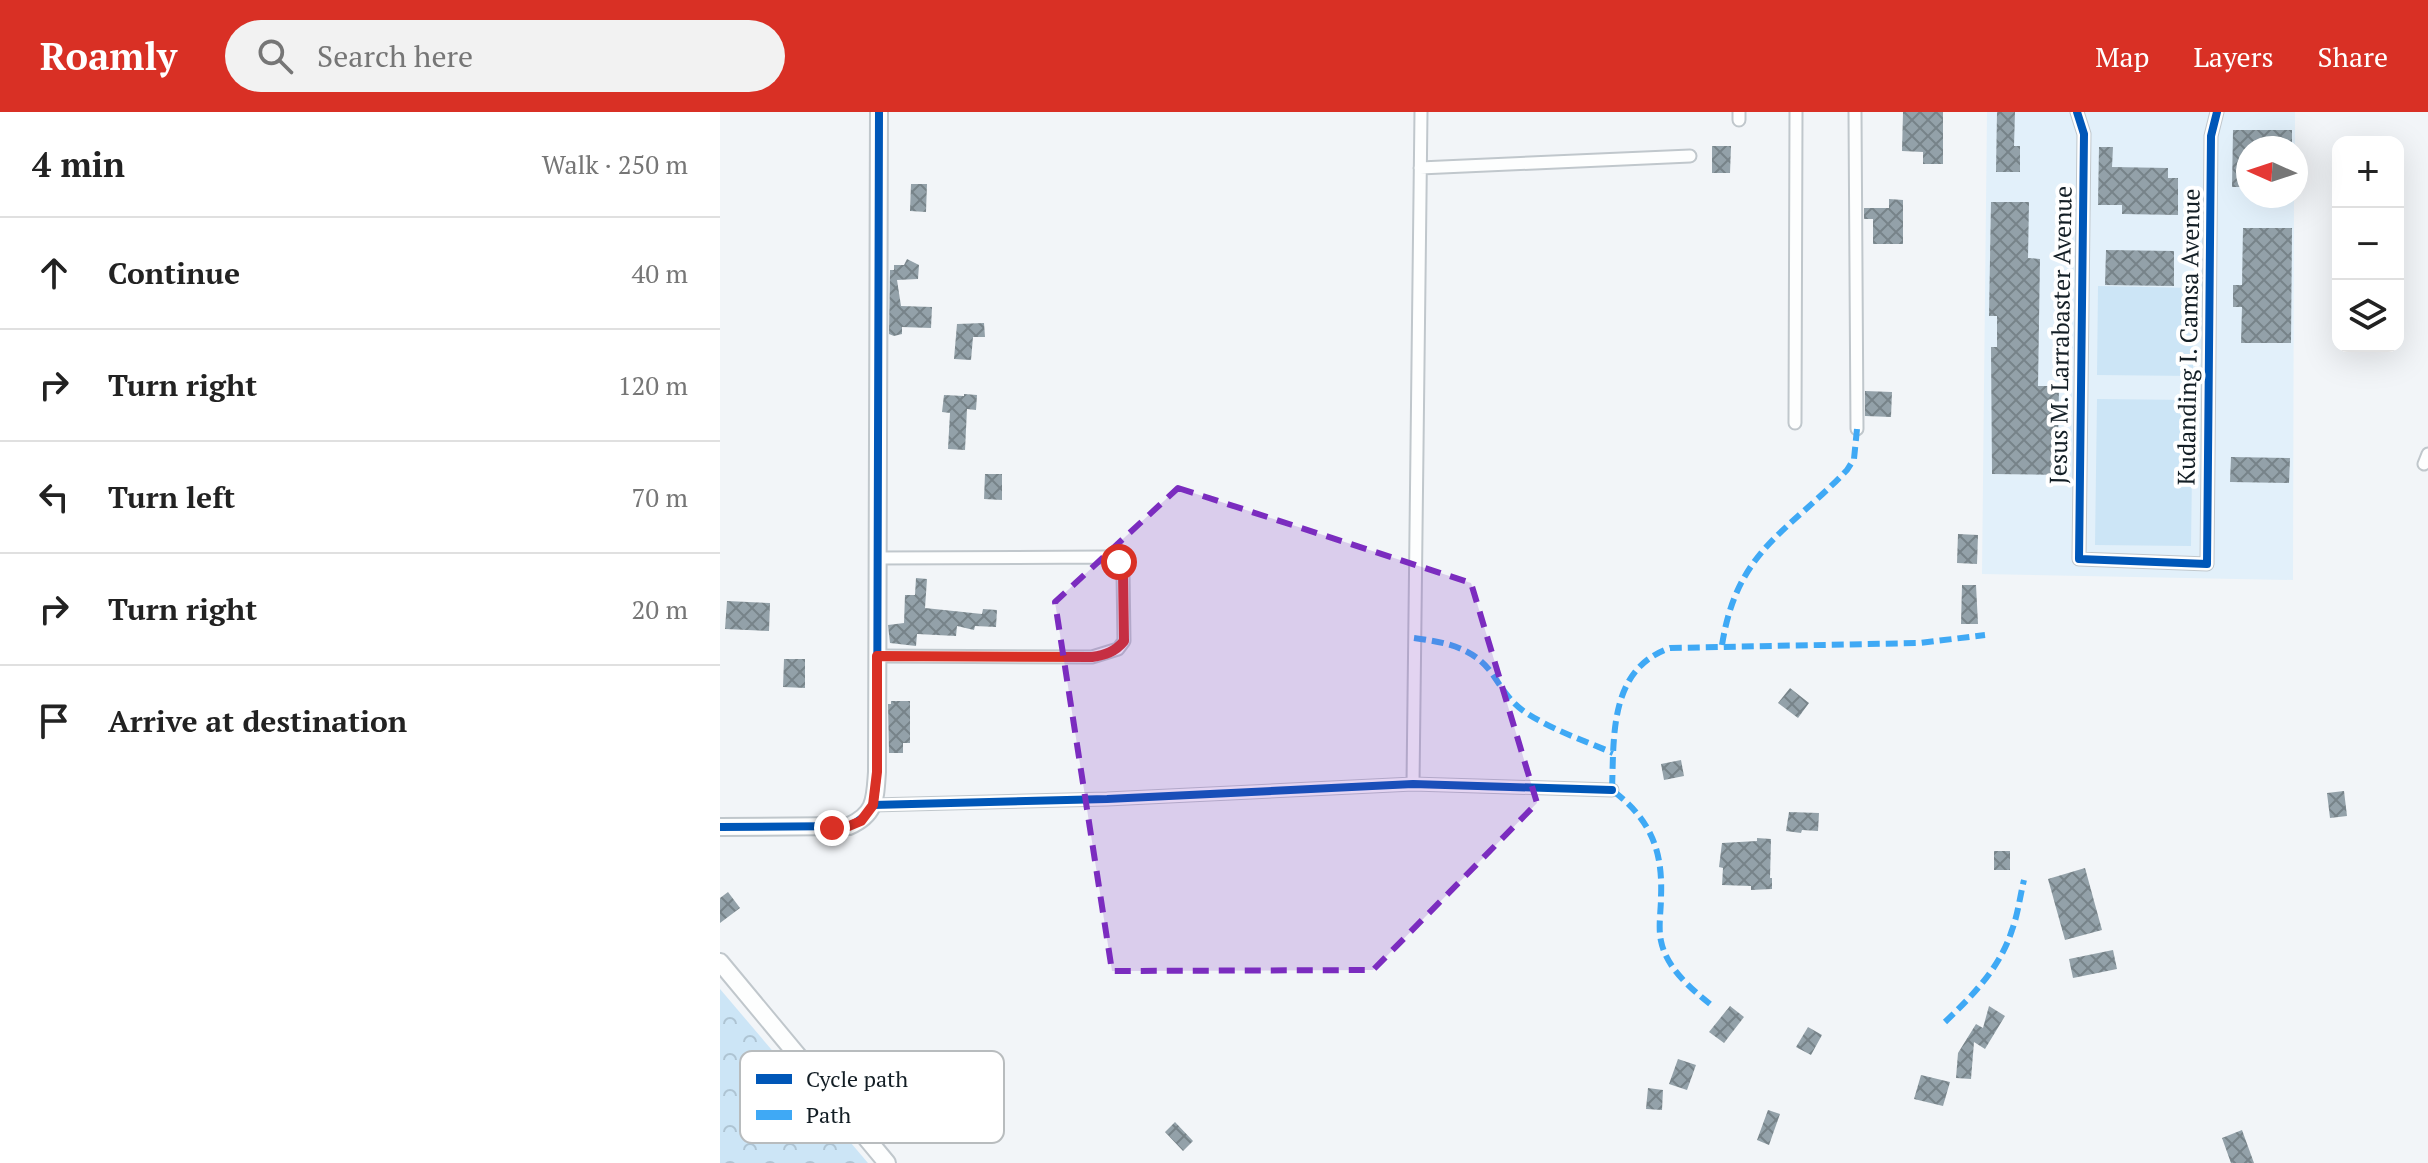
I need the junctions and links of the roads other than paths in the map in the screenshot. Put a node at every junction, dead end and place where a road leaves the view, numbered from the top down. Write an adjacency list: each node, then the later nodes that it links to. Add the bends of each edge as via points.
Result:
1 (879, 112): 11 (street)
2 (1421, 112): 8 (street)
3 (1796, 112): 9 (street)
4 (1855, 112): 10 (street)
5 (2077, 112): 12 (street, Jesus M. Larrabaster Avenue, via 2084,134 2079,559)
6 (2217, 112): 12 (street, Kudanding I. Camsa Avenue, via 2211,136)
7 (1690, 156): 8 (street)
8 (1420, 168): 14 (street)
9 (1795, 423)
10 (1857, 429)
11 (877, 558): 13 (street); 13 (street, via 1108,557 1119,562 1123,572 1124,641 1118,649 1092,657)
12 (2207, 564)
13 (877, 656): 16 (street)
14 (1413, 784): 15 (street); 16 (street)
15 (1612, 790)
16 (873, 805): 17 (street, via 861,821 849,826)
17 (720, 827)
18 (720, 962): 19 (street)
19 (794, 1051)
20 (870, 1143): 21 (street)
21 (887, 1163)

